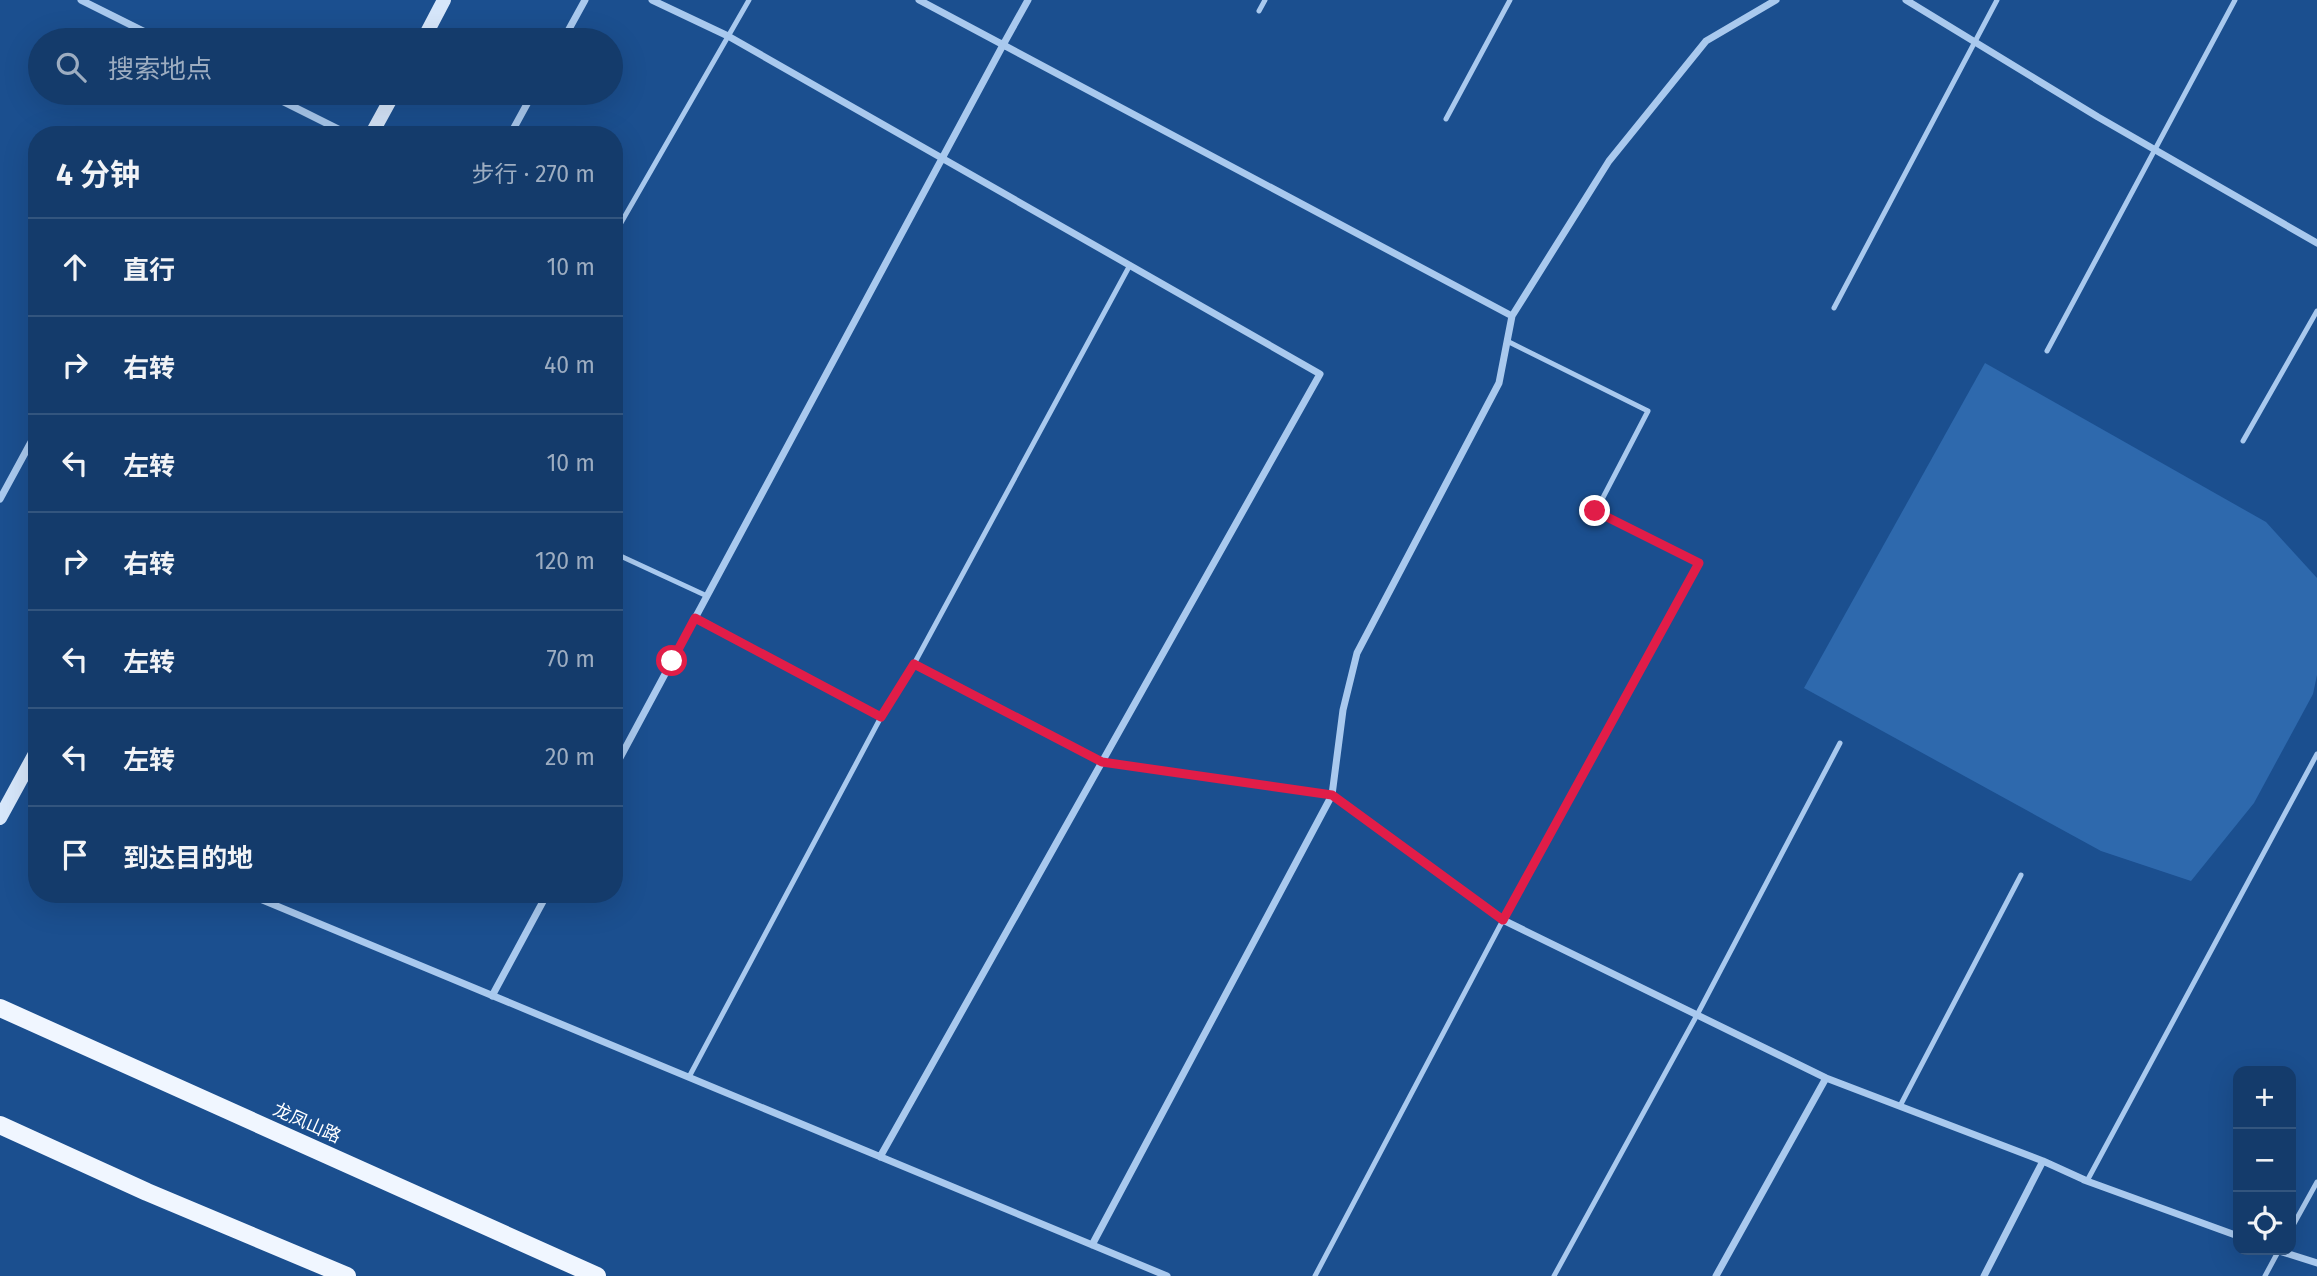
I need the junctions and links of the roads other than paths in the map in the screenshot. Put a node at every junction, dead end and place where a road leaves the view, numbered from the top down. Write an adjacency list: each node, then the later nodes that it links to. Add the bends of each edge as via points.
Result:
1 (81, 0): 15 (street)
2 (444, 0): 16 (main road)
3 (585, 0): 17 (street)
4 (652, 0): 18 (street)
5 (749, 0): 18 (lane)
6 (919, 0): 20 (street)
7 (1028, 0): 20 (street)
8 (1265, 0): 14 (lane)
9 (1510, 0): 24 (lane)
10 (1776, 0): 34 (street, via 1706,41 1609,161)
11 (1906, 0): 19 (street)
12 (1997, 0): 19 (lane)
13 (2235, 0): 28 (lane)
14 (1259, 11)
15 (137, 28)
16 (429, 28)
17 (570, 28)
18 (729, 36): 29 (lane); 31 (street)
19 (1975, 42): 28 (street); 32 (lane)
20 (1003, 45): 34 (street); 41 (street)
21 (290, 105): 25 (street)
22 (387, 105): 26 (main road)
23 (526, 105): 27 (street)
24 (1446, 119)
25 (332, 126)
26 (376, 126)
27 (515, 126)
28 (2155, 149): 30 (street); 36 (lane)
29 (623, 219)
30 (2317, 243)
31 (1130, 265): 43 (lane); 48 (street, via 1320,374)
32 (1834, 308)
33 (2317, 311): 37 (lane)
34 (1512, 316): 35 (street)
35 (1507, 341): 50 (street, via 1499,383 1357,653 1343,710); 55 (lane, via 1648,411 1595,511 1699,563)
36 (2047, 351)
37 (2243, 441)
38 (28, 448): 39 (street)
39 (0, 499)
40 (623, 557): 41 (lane)
41 (707, 596): 42 (lane)
42 (695, 618): 44 (lane); 46 (street)
43 (914, 664): 44 (lane); 48 (lane)
44 (881, 717): 59 (lane)
45 (1840, 743): 58 (lane)
46 (623, 752)
47 (2317, 754): 65 (lane)
48 (1102, 762): 50 (lane); 63 (street)
49 (28, 767): 51 (main road)
50 (1332, 795): 55 (street); 69 (street)
51 (0, 818)
52 (2021, 875): 61 (lane)
53 (270, 903): 56 (street)
54 (542, 903): 56 (street)
55 (1503, 920): 58 (street); 76 (lane)
56 (492, 996): 59 (street)
57 (0, 1008): 74 (main road, 龙凤山路)
58 (1697, 1015): 60 (street); 77 (lane)
59 (689, 1077): 63 (street)
60 (1826, 1078): 61 (street); 78 (street)
61 (1900, 1106): 64 (street)
62 (0, 1125): 73 (main road)
63 (880, 1157): 69 (street)
64 (2043, 1161): 65 (street); 79 (street)
65 (2087, 1181): 68 (street)
66 (2317, 1182): 67 (lane)
67 (2296, 1220)
68 (2233, 1234)
69 (1092, 1245): 75 (street)
70 (2276, 1255): 80 (lane)
71 (2292, 1255): 72 (street)
72 (2317, 1264)
73 (346, 1276)
74 (597, 1276)
75 (1167, 1276)
76 (1315, 1276)
77 (1554, 1276)
78 (1716, 1276)
79 (1984, 1276)
80 (2265, 1276)

